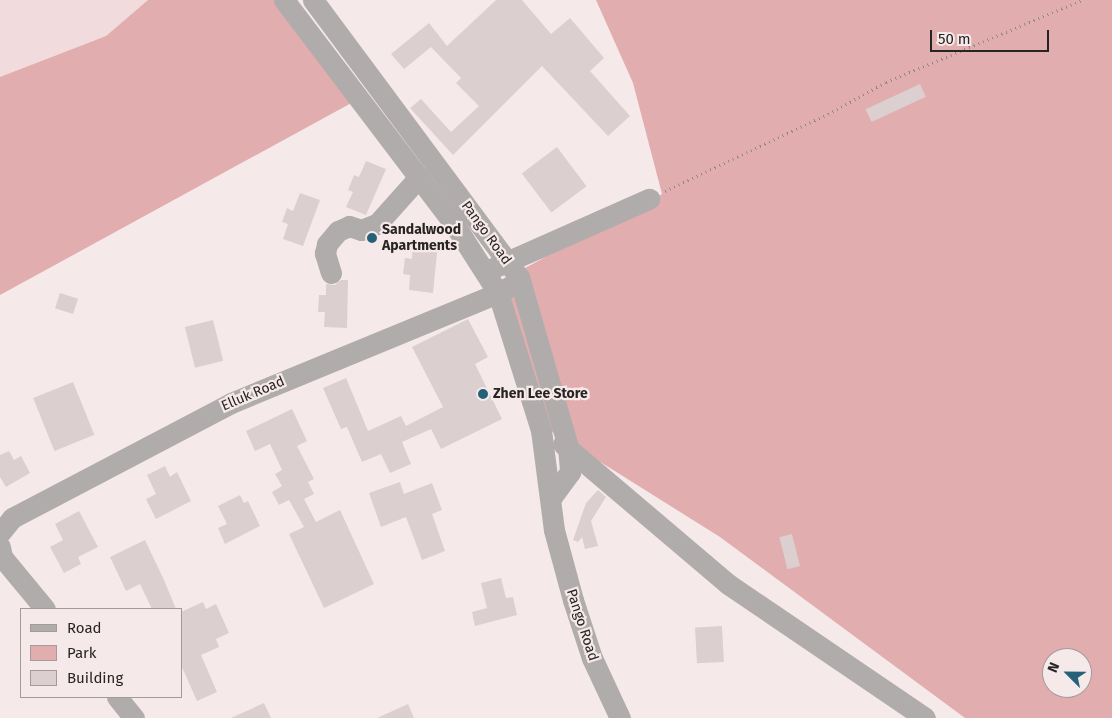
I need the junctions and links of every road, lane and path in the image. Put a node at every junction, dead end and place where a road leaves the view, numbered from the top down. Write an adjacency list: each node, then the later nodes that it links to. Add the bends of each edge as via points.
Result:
1 (284, 0): 4 (street, Pango Road)
2 (313, 0): 6 (street, Pango Road, via 384,91)
3 (1082, 0): 5 (path, via 886,82 828,114)
4 (419, 177): 7 (street, via 377,224 361,230 349,226 338,231 325,253); 8 (street, Pango Road)
5 (649, 199): 6 (street)
6 (504, 261): 8 (street); 9 (street, Pango Road)
7 (331, 273)
8 (487, 273): 10 (street, Pango Road)
9 (520, 280): 10 (street, Elluk Road); 12 (street, Pango Road)
10 (498, 293): 11 (street, Pango Road); 14 (street, Elluk Road, via 231,402 12,518)
11 (541, 430): 12 (street); 13 (street, Pango Road, via 543,462)
12 (568, 447): 13 (street, Pango Road, via 570,472); 20 (street, via 728,584)
13 (551, 498): 19 (street, Pango Road, via 554,530 573,600 592,658)
14 (0, 533)
15 (0, 547): 16 (street, via 2,557)
16 (44, 608)
17 (118, 698): 18 (street)
18 (134, 718)
19 (620, 718)
20 (925, 718)

